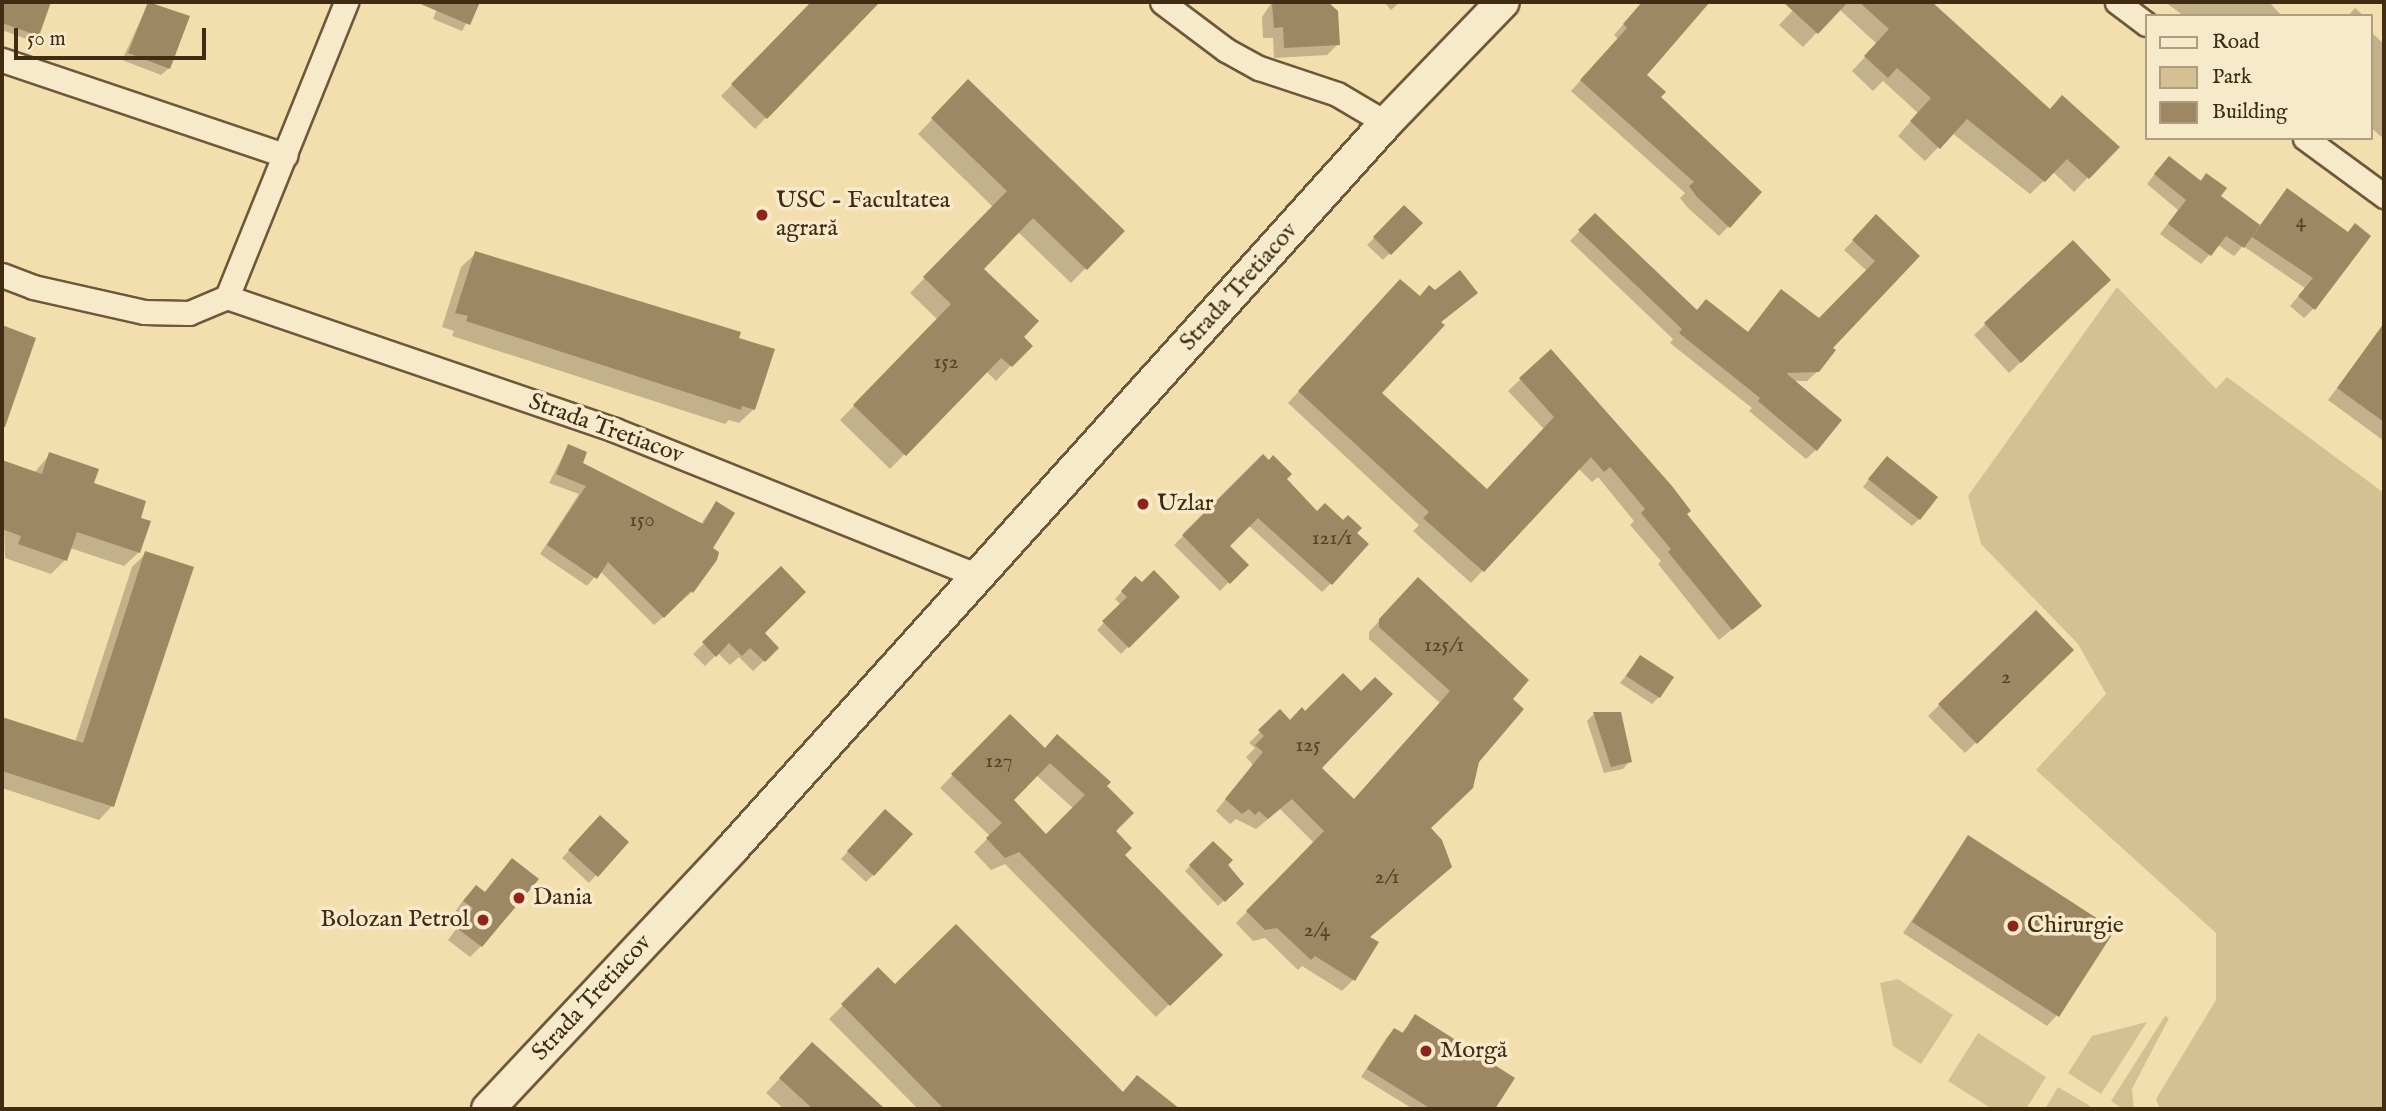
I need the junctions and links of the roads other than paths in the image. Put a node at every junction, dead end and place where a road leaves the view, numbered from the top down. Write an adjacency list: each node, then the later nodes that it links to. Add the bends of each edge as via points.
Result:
1 (346, 2): 9 (street)
2 (1162, 2): 7 (street, via 1259,68 1337,94)
3 (1503, 2): 7 (street, Strada Tretiacov)
4 (2117, 2): 5 (street)
5 (2144, 22)
6 (2, 60): 9 (street)
7 (1386, 123): 13 (street, Strada Tretiacov)
8 (2308, 140): 10 (street)
9 (285, 155): 12 (street)
10 (2384, 196)
11 (2, 275): 12 (street, via 33,287 144,312 189,313)
12 (226, 297): 13 (street, Strada Tretiacov, via 615,430)
13 (979, 576): 14 (street, Strada Tretiacov)
14 (488, 1109)

